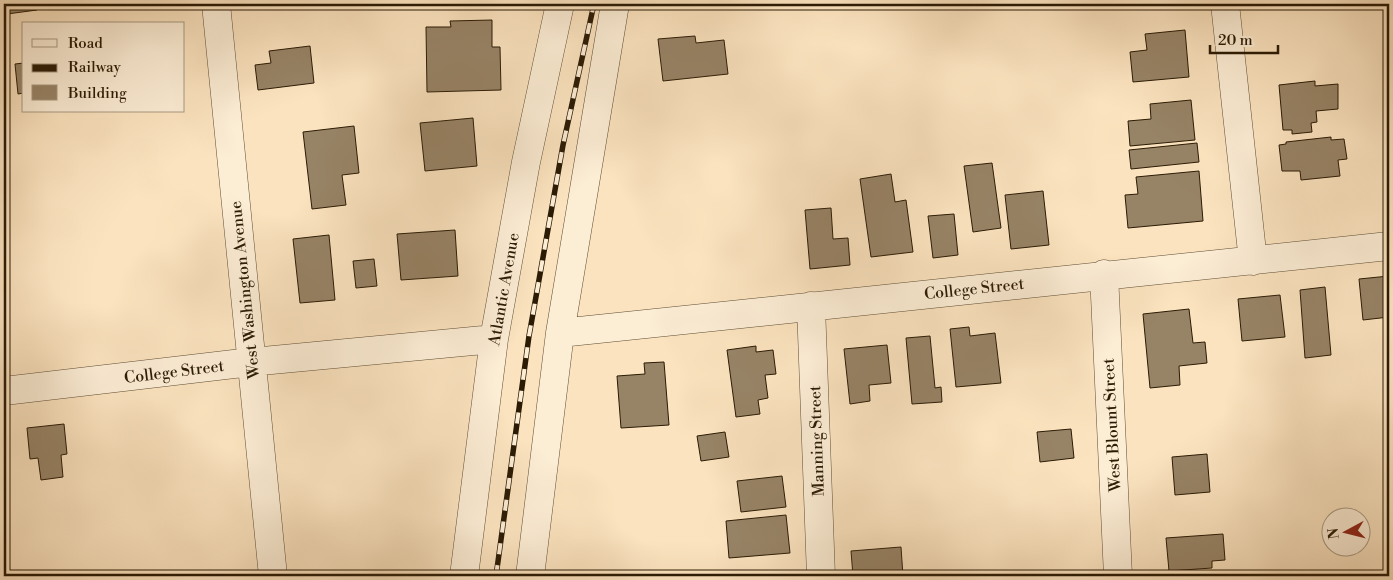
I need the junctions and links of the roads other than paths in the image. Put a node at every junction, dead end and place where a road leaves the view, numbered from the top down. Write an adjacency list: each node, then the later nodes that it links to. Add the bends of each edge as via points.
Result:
1 (216, 4): 11 (street, West Washington Avenue)
2 (560, 4): 10 (street, Atlantic Avenue, via 526,162)
3 (615, 4): 9 (street)
4 (1225, 4): 6 (street)
5 (1389, 246): 6 (street, College Street)
6 (1253, 262): 7 (street, College Street)
7 (1104, 274): 8 (street, College Street); 17 (street, West Blount Street)
8 (812, 306): 9 (street, College Street); 16 (street, Manning Street)
9 (560, 333): 15 (street)
10 (494, 339): 11 (street, College Street); 14 (street, Atlantic Avenue)
11 (251, 362): 12 (street, College Street); 13 (street, West Washington Avenue)
12 (4, 391)
13 (273, 576)
14 (464, 576)
15 (530, 576)
16 (821, 576)
17 (1118, 576)

